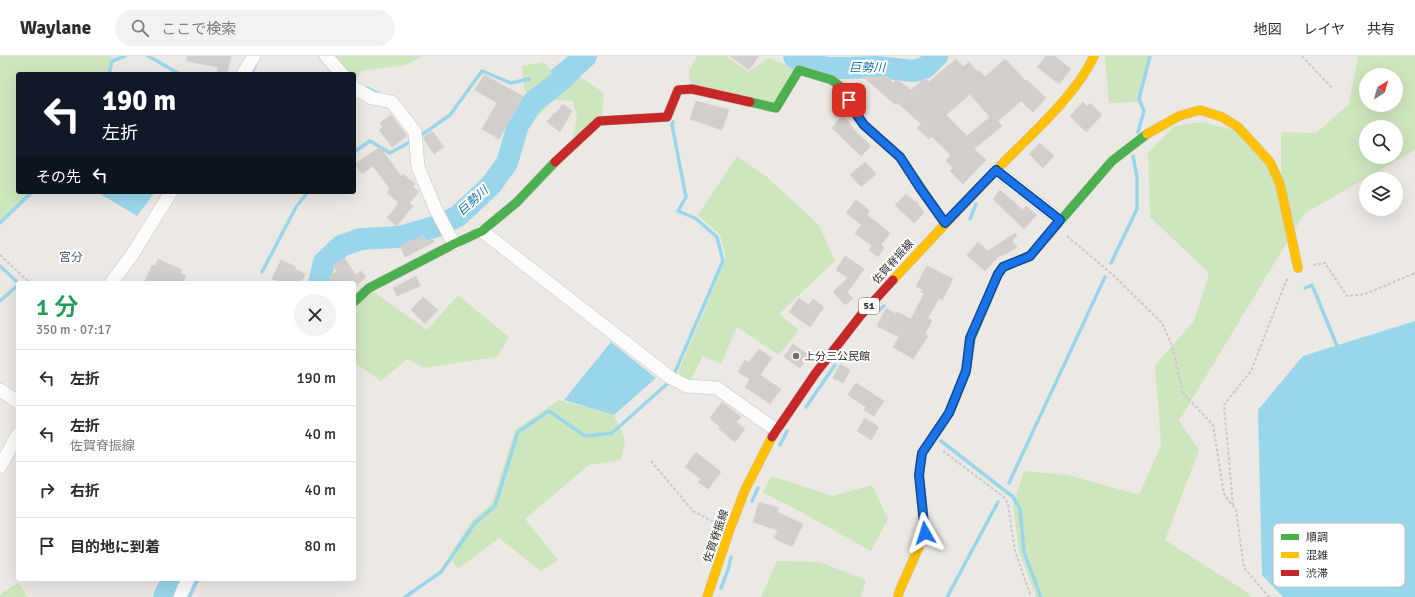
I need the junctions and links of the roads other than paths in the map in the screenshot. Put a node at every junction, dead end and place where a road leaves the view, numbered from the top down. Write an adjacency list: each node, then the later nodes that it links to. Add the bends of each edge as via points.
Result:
1 (254, 56): 4 (street)
2 (326, 56): 5 (street)
3 (1094, 56): 7 (street, 佐賀脊振線 / 51, via 1088,69 1057,108)
4 (244, 72)
5 (340, 72)
6 (356, 89): 12 (street, via 372,98 392,102 415,132 418,167)
7 (996, 170): 9 (street, 佐賀脊振線 / 51); 10 (street)
8 (170, 194): 14 (street)
9 (945, 223): 11 (street, via 900,157 864,125 852,108 847,92 832,80 799,70 776,108 692,89 678,90 667,117 599,121); 18 (street, 佐賀脊振線 / 51, via 861,315)
10 (1057, 223): 13 (street, via 1112,161 1150,132 1179,116 1200,110 1222,117 1238,127 1270,162 1280,184); 24 (street, via 1030,256 1003,267 970,338 966,371 949,413 922,453 919,475 925,533)
11 (482, 232): 12 (street); 18 (street, via 671,378 687,386 717,388)
12 (452, 240): 15 (street, via 369,288)
13 (1298, 268)
14 (112, 281)
15 (356, 300)
16 (0, 390): 17 (street)
17 (16, 401)
18 (776, 430): 23 (street, 佐賀脊振線 / 51, via 745,490)
19 (16, 438): 20 (street)
20 (0, 467)
21 (187, 581): 22 (street)
22 (180, 597)
23 (707, 597)
24 (898, 597)

